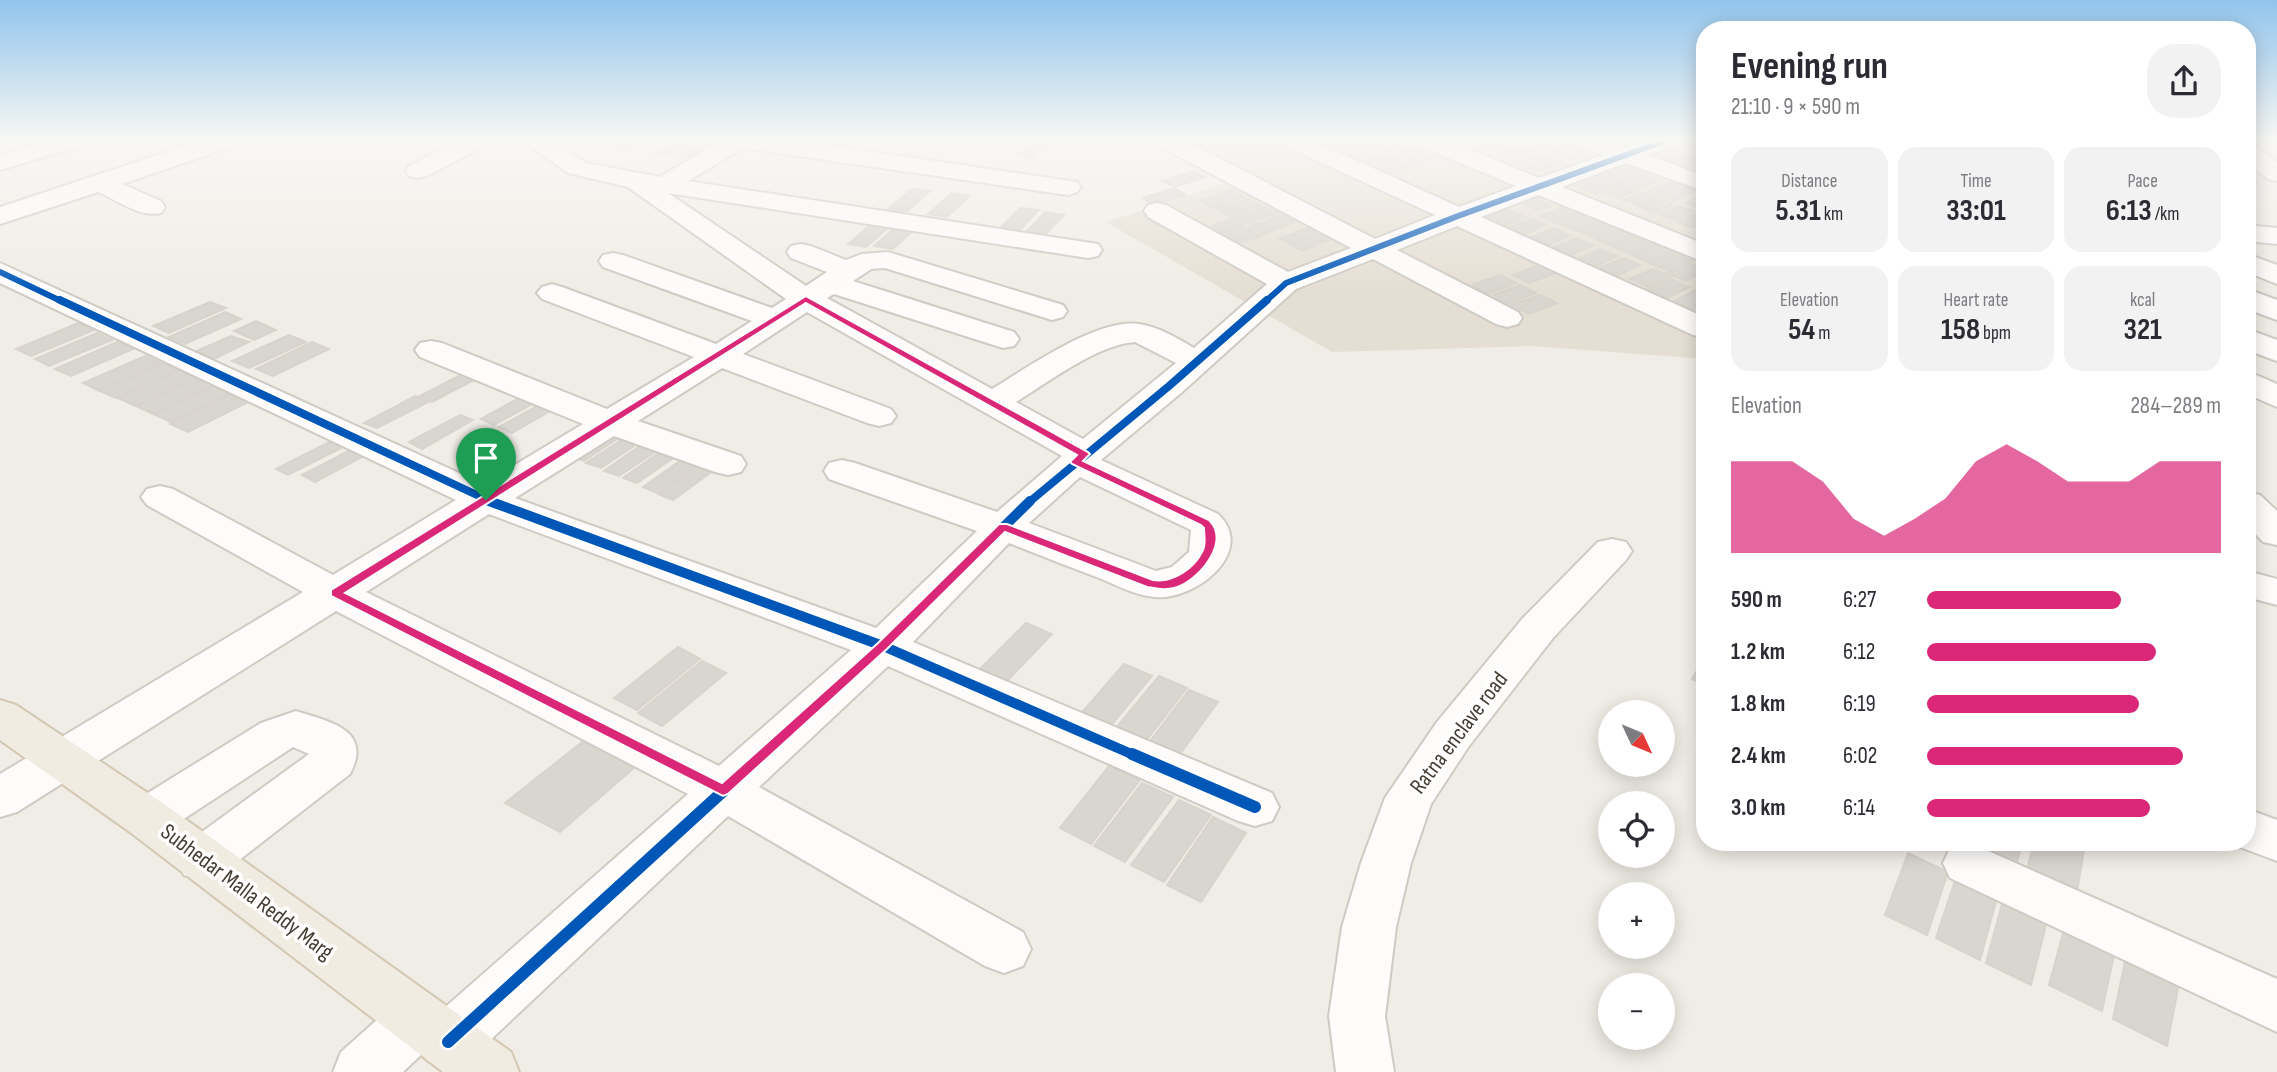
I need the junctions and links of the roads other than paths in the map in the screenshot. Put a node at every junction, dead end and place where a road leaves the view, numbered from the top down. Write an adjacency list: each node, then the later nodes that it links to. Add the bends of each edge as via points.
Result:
1 (79, 190): 15 (street)
2 (115, 190): 11 (street)
3 (651, 190): 28 (street)
4 (696, 190): 12 (street)
5 (834, 190): 12 (street)
6 (1260, 190): 19 (street)
7 (1401, 190): 16 (street)
8 (1531, 190): 16 (street)
9 (1547, 190): 21 (street)
10 (2272, 190): 14 (street)
11 (152, 207)
12 (810, 208): 20 (street)
13 (1157, 211): 27 (street)
14 (2277, 213)
15 (0, 216)
16 (1458, 216): 19 (street); 37 (street)
17 (2256, 234): 18 (street)
18 (2277, 236)
19 (1372, 249): 27 (street); 35 (street)
20 (1088, 250)
21 (1696, 251)
22 (801, 252): 28 (street)
23 (613, 261): 36 (street)
24 (2256, 266): 26 (street)
25 (0, 272): 55 (street)
26 (2277, 275)
27 (1286, 283): 44 (street)
28 (828, 284): 29 (street, via 862,262 878,259); 34 (street); 36 (street); 39 (street)
29 (964, 285): 32 (street); 34 (street)
30 (552, 293): 43 (street)
31 (2256, 302): 33 (street)
32 (1052, 311)
33 (2277, 311)
34 (923, 313): 38 (street); 39 (street)
35 (1507, 318)
36 (776, 319): 43 (street)
37 (1696, 324)
38 (1003, 339)
39 (881, 341): 48 (street)
40 (2256, 342): 42 (street)
41 (431, 350): 50 (street)
42 (2277, 352)
43 (719, 356): 49 (street); 50 (street)
44 (1196, 361): 48 (street, via 1139,333 1122,333 1102,339); 51 (street)
45 (2256, 386): 47 (street)
46 (2256, 396): 47 (street)
47 (2277, 397)
48 (992, 403): 51 (street)
49 (878, 416)
50 (611, 423): 52 (street); 55 (street)
51 (1080, 458): 59 (street); 59 (street, via 1205,522 1210,527 1210,549 1199,565 1177,583 1152,584)
52 (727, 464)
53 (842, 471): 59 (street)
54 (160, 497): 64 (street)
55 (486, 500): 64 (street); 65 (street)
56 (2256, 505): 57 (street)
57 (2277, 511)
58 (2256, 512): 60 (street)
59 (1003, 527): 65 (street)
60 (2277, 533)
61 (1612, 551): 81 (street, Ratna enclave road, via 1538,628 1453,734 1409,798 1369,927 1357,1016)
62 (2256, 586): 63 (street)
63 (2277, 592)
64 (335, 593): 67 (street); 68 (street)
65 (883, 646): 68 (street); 70 (street)
66 (0, 717): 67 (main road, Subhedar Malla Reddy Marg)
67 (62, 759): 69 (street); 71 (main road, Subhedar Malla Reddy Marg)
68 (723, 790): 76 (street); 78 (street)
69 (0, 798)
70 (1255, 807)
71 (147, 818): 74 (main road, Subhedar Malla Reddy Marg); 74 (street, via 296,727 335,746 333,761)
72 (2256, 833): 73 (street)
73 (2277, 841)
74 (202, 860): 78 (main road, Subhedar Malla Reddy Marg)
75 (1968, 863): 77 (street)
76 (1004, 949)
77 (2277, 1006)
78 (433, 1031): 79 (street); 80 (main road, Subhedar Malla Reddy Marg)
79 (362, 1072)
80 (490, 1072)
81 (1365, 1072)

